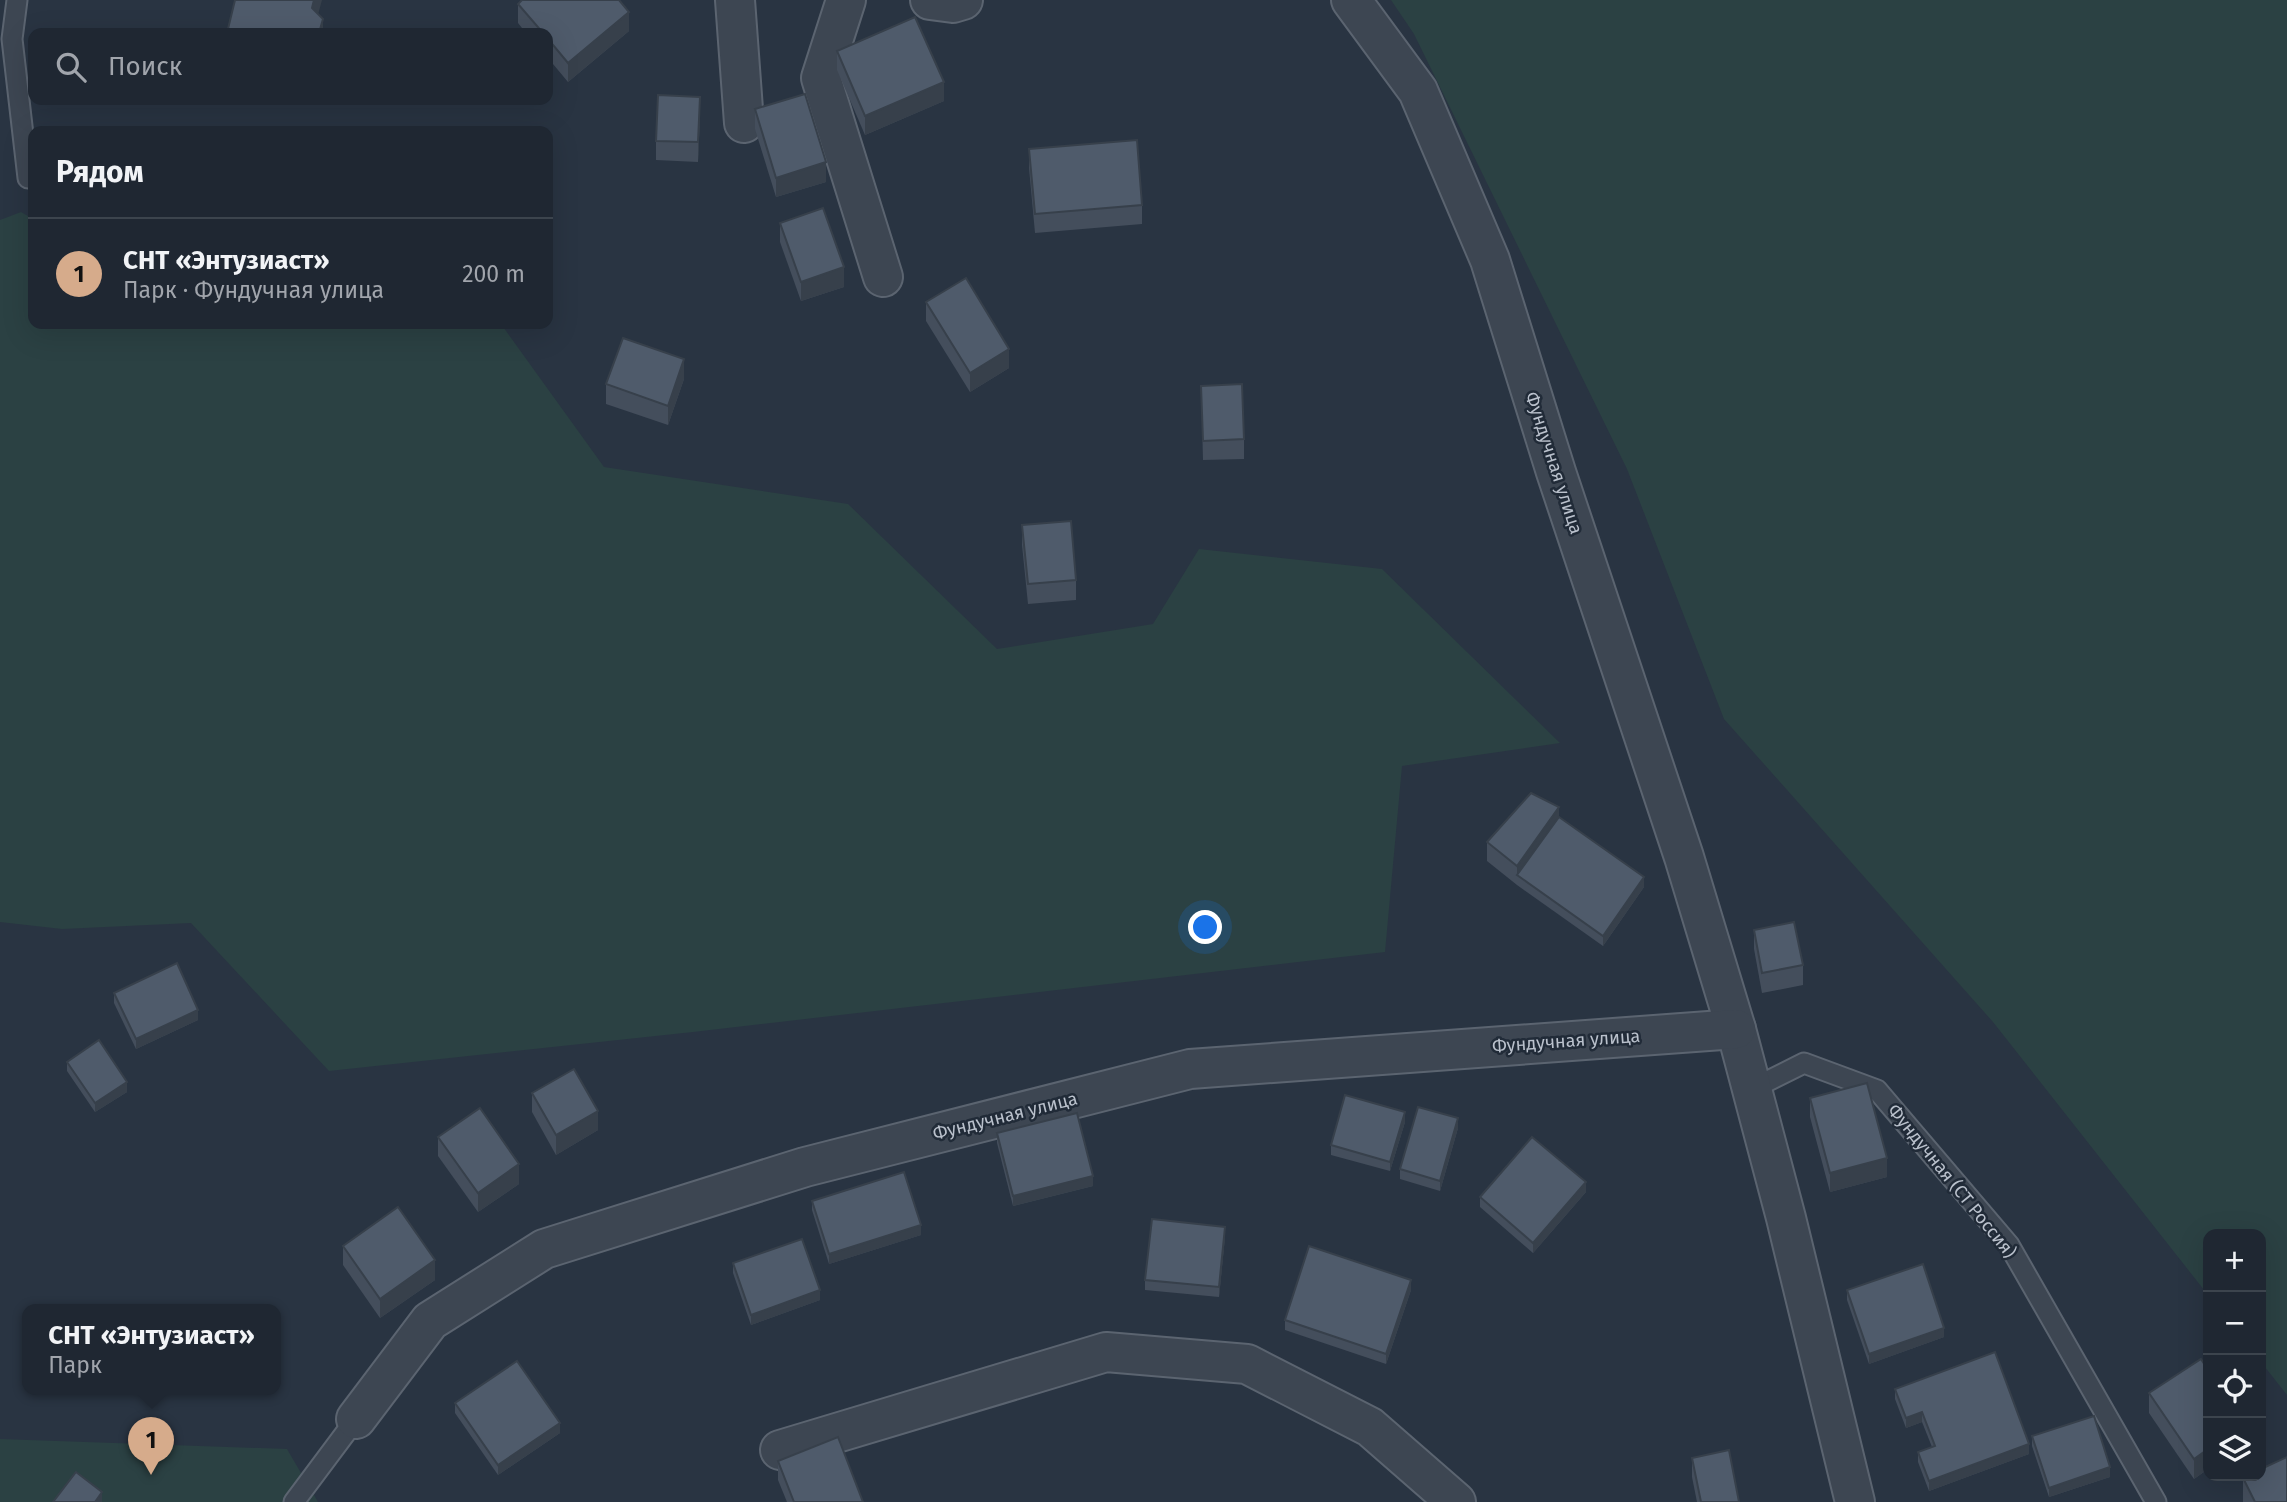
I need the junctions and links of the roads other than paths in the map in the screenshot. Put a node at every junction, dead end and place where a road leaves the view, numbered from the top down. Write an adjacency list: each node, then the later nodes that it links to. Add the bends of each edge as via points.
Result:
1 (17, 0): 8 (lane, via 12,39)
2 (735, 0): 7 (street)
3 (846, 0): 9 (street, via 821,78)
4 (930, 0): 5 (street)
5 (962, 0)
6 (1350, 0): 10 (street, Фундучная улица, via 1418,91 1490,260)
7 (744, 123)
8 (28, 178)
9 (883, 277)
10 (1736, 1029): 11 (street, Фундучная улица); 12 (street, Фундучная улица, via 1190,1069 806,1167 544,1250 430,1321)
11 (1752, 1089): 16 (street, Фундучная улица); 17 (lane, Фундучная (СТ Россия), via 1804,1063 1877,1090 2008,1245)
12 (356, 1419): 14 (lane)
13 (780, 1450): 15 (street, via 1106,1352 1247,1364 1370,1427)
14 (294, 1502)
15 (1456, 1502)
16 (1856, 1502)
17 (2156, 1502)

